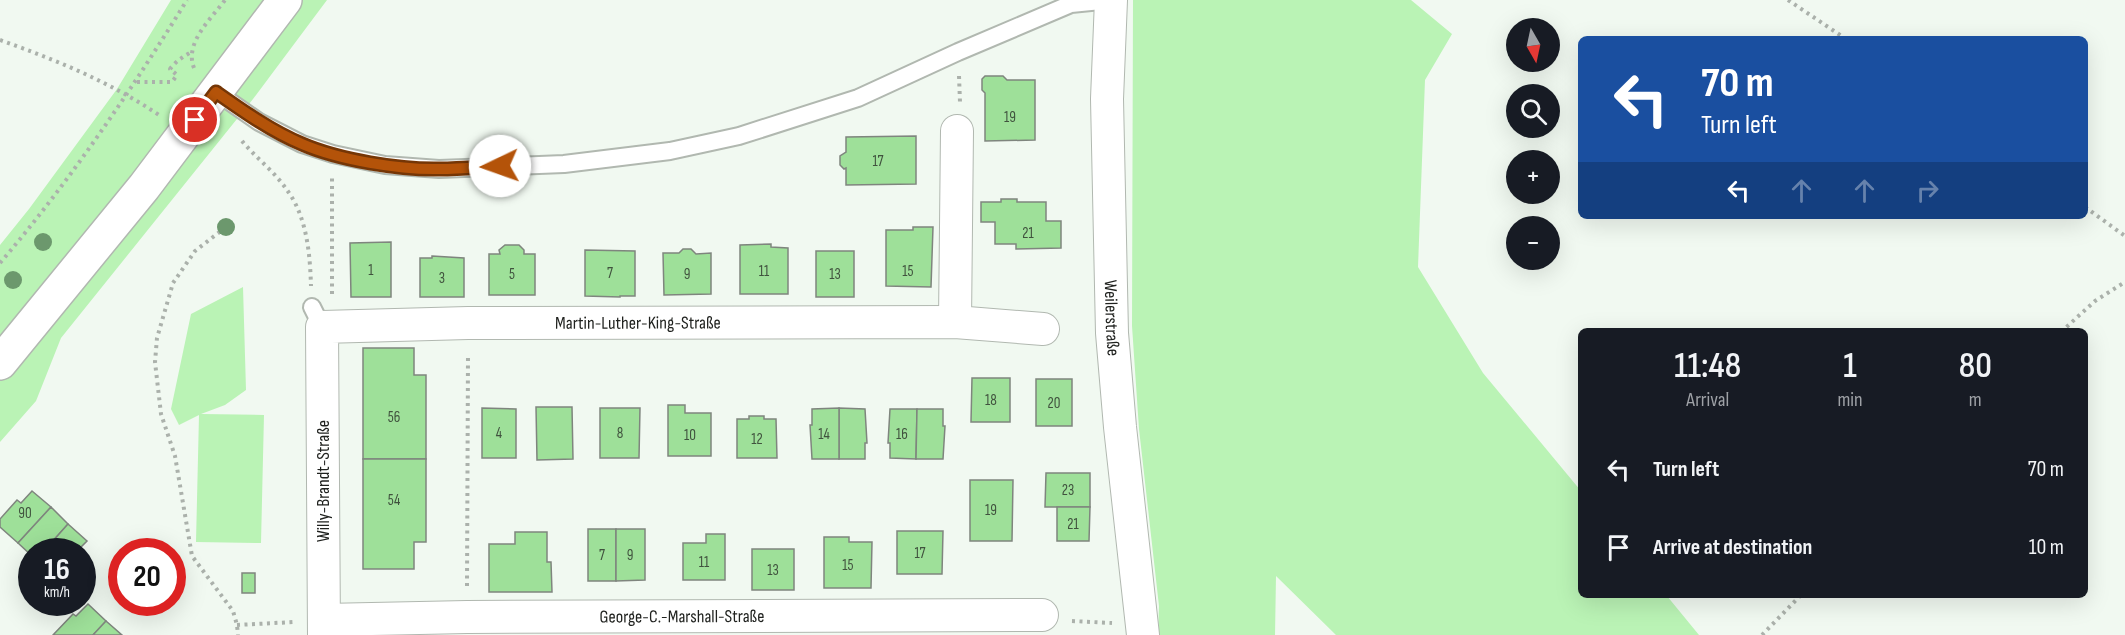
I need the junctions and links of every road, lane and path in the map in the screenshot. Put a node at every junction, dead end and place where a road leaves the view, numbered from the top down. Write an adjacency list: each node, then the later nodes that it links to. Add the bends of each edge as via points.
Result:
1 (187, 0): 10 (path)
2 (225, 0): 8 (path)
3 (285, 0): 11 (main road)
4 (1111, 0): 9 (lane, via 1071,4); 33 (street, Weilerstraße, via 1107,99 1112,333)
5 (1788, 0): 6 (path)
6 (1842, 36)
7 (0, 40): 12 (path)
8 (191, 52): 10 (path, via 171,67 177,75 172,82); 11 (path, via 192,62)
9 (958, 52): 13 (path); 16 (lane, via 858,98 739,136 670,151 564,164 439,169 385,165)
10 (136, 81): 12 (path)
11 (206, 83): 15 (main road); 16 (lane, via 268,127)
12 (128, 94): 15 (path); 20 (path)
13 (957, 131): 23 (street)
14 (236, 133): 22 (path, via 287,190 298,210 307,240)
15 (184, 134): 27 (main road)
16 (333, 154): 22 (path, via 332,302)
17 (2088, 209): 19 (path)
18 (226, 227): 31 (path, via 195,252 173,283 157,339 155,362 161,414 175,456 192,556 233,611)
19 (2125, 236)
20 (0, 264)
21 (2125, 282): 25 (path, via 2095,301)
22 (317, 317): 24 (street, Martin-Luther-King-Straße); 32 (street, Willy-Brandt-Straße)
23 (955, 322): 24 (street, Martin-Luther-King-Straße); 26 (street, Martin-Luther-King-Straße)
24 (468, 323): 30 (path)
25 (2065, 328)
26 (1043, 329)
27 (0, 363)
28 (1798, 598): 35 (path)
29 (1042, 615): 30 (street, George-C.-Marshall-Straße); 33 (path)
30 (467, 617): 32 (street, George-C.-Marshall-Straße)
31 (237, 625): 32 (path); 34 (path)
32 (324, 628)
33 (1143, 629)
34 (238, 635)
35 (1762, 635)

